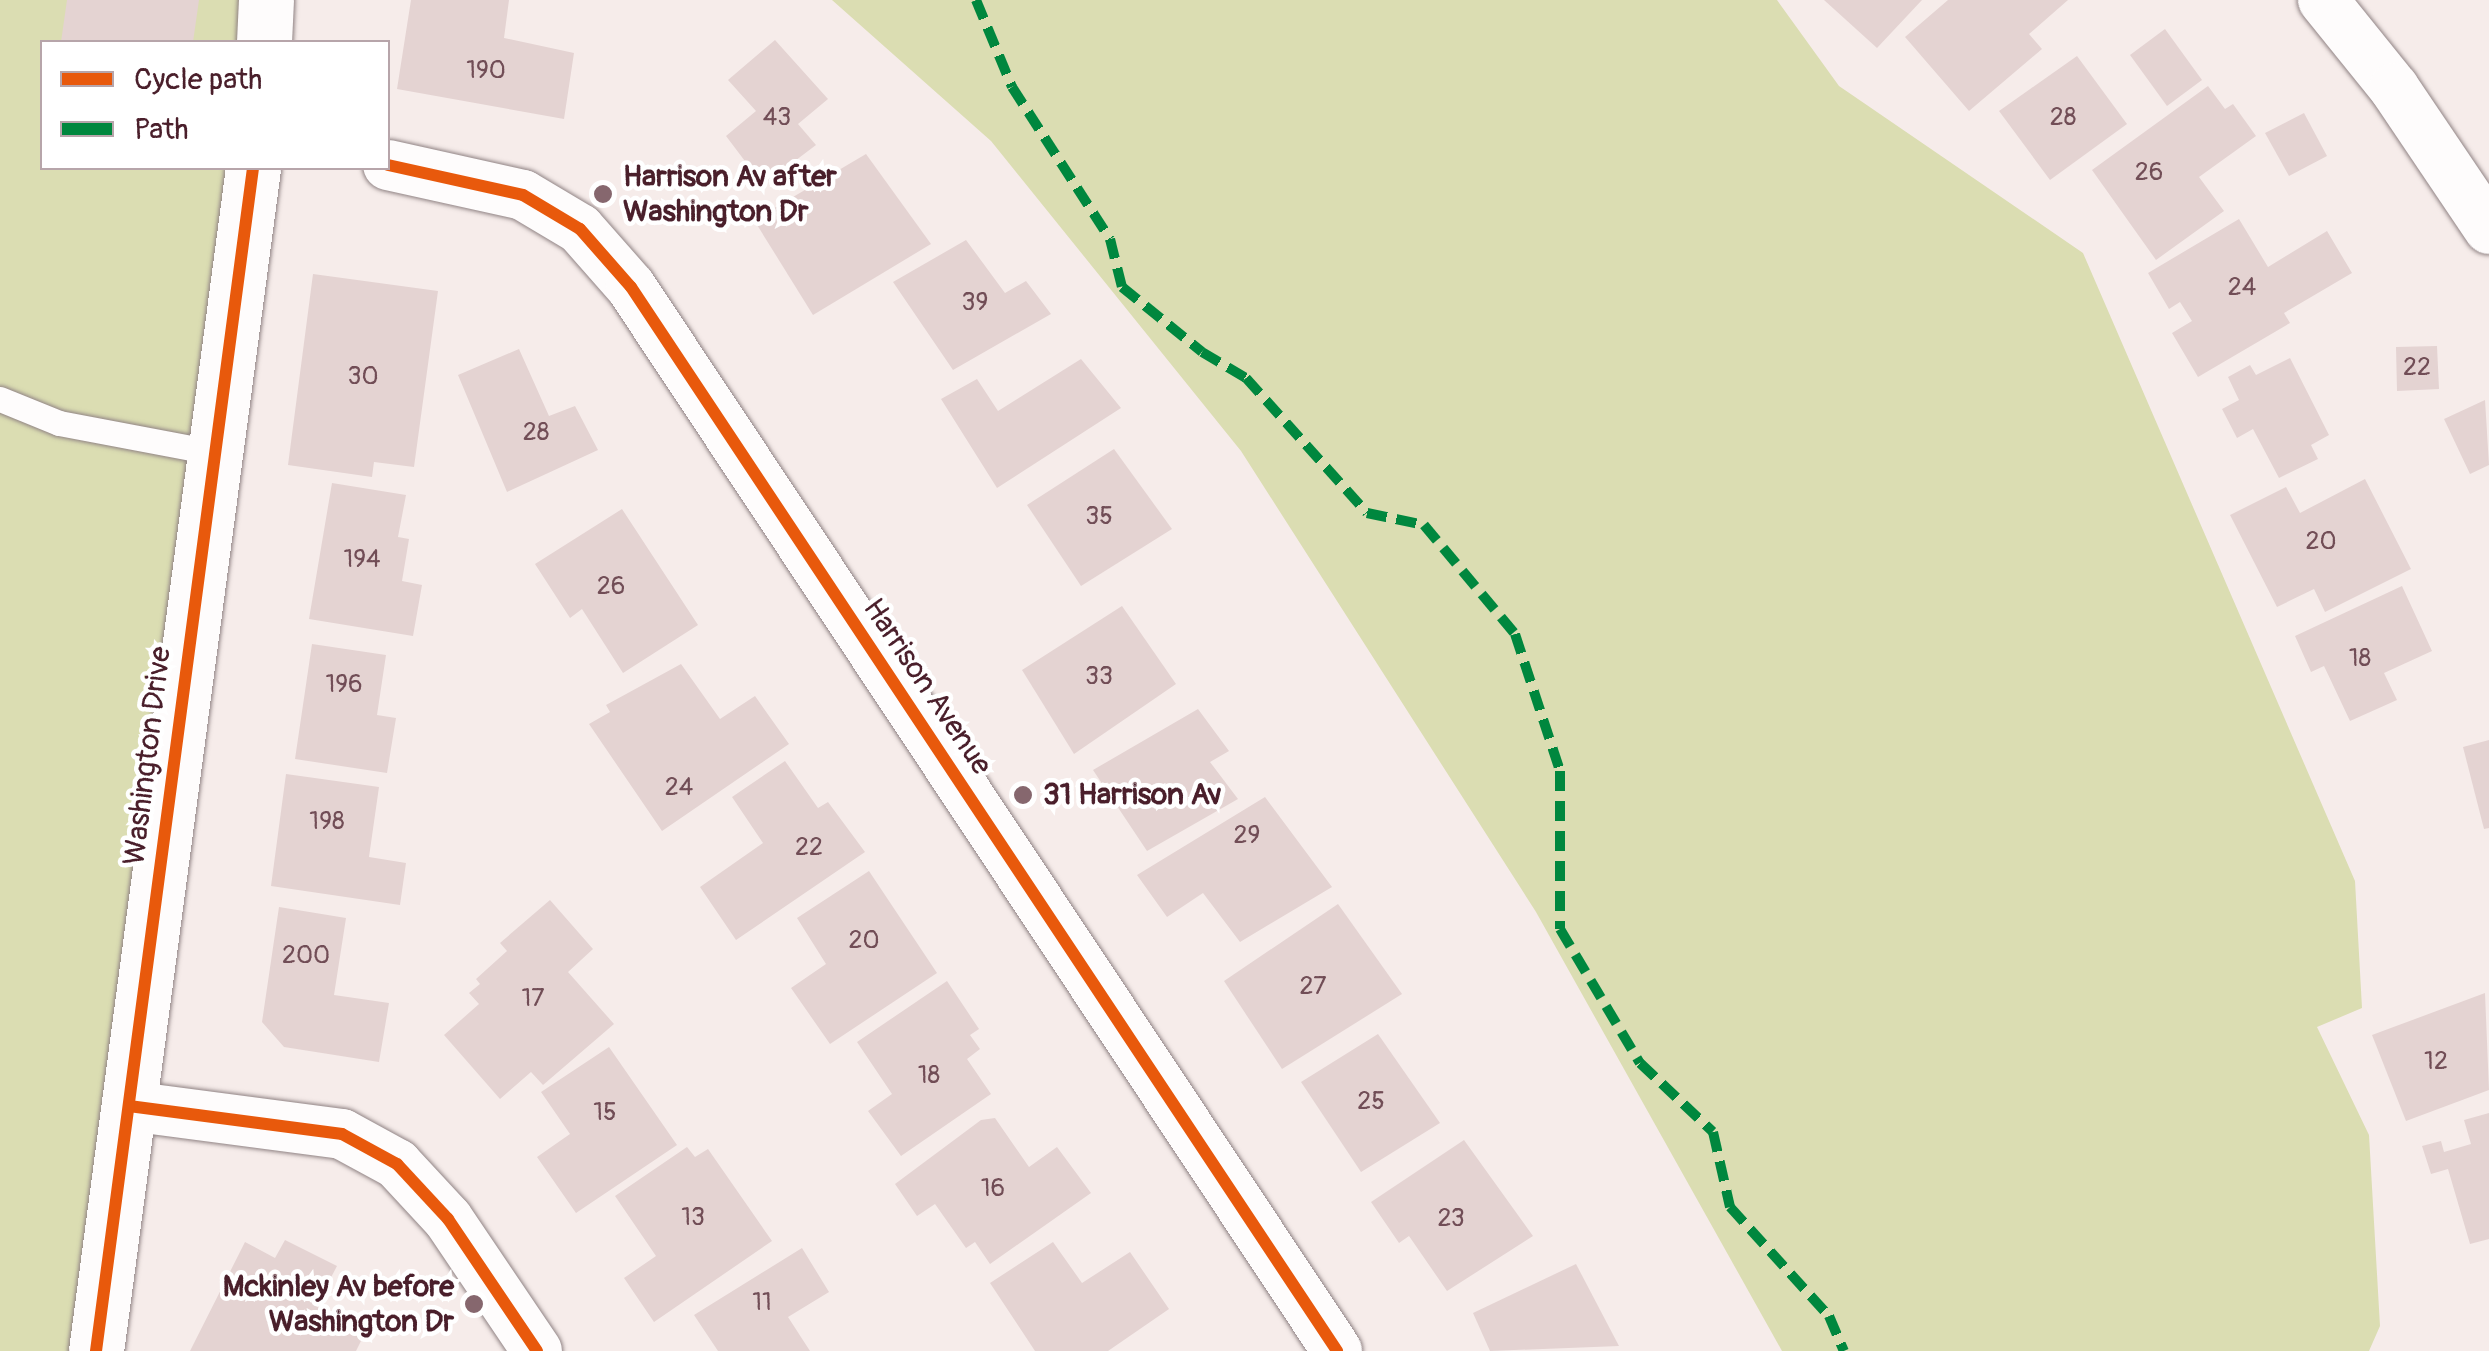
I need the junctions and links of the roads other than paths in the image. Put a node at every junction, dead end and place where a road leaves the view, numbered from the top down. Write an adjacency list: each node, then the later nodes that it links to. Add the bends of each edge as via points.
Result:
1 (266, 0): 3 (street)
2 (2322, 0): 6 (street, via 2394,88)
3 (264, 40)
4 (390, 165): 12 (street, Harrison Avenue, via 523,195 580,229 631,287)
5 (253, 170): 8 (street, Washington Drive)
6 (2489, 228)
7 (0, 399): 8 (lane, via 60,423)
8 (212, 452): 9 (street, Washington Drive)
9 (129, 1106): 10 (street, Washington Drive); 11 (street, via 342,1134 397,1164 448,1219)
10 (96, 1351)
11 (537, 1351)
12 (1337, 1351)

